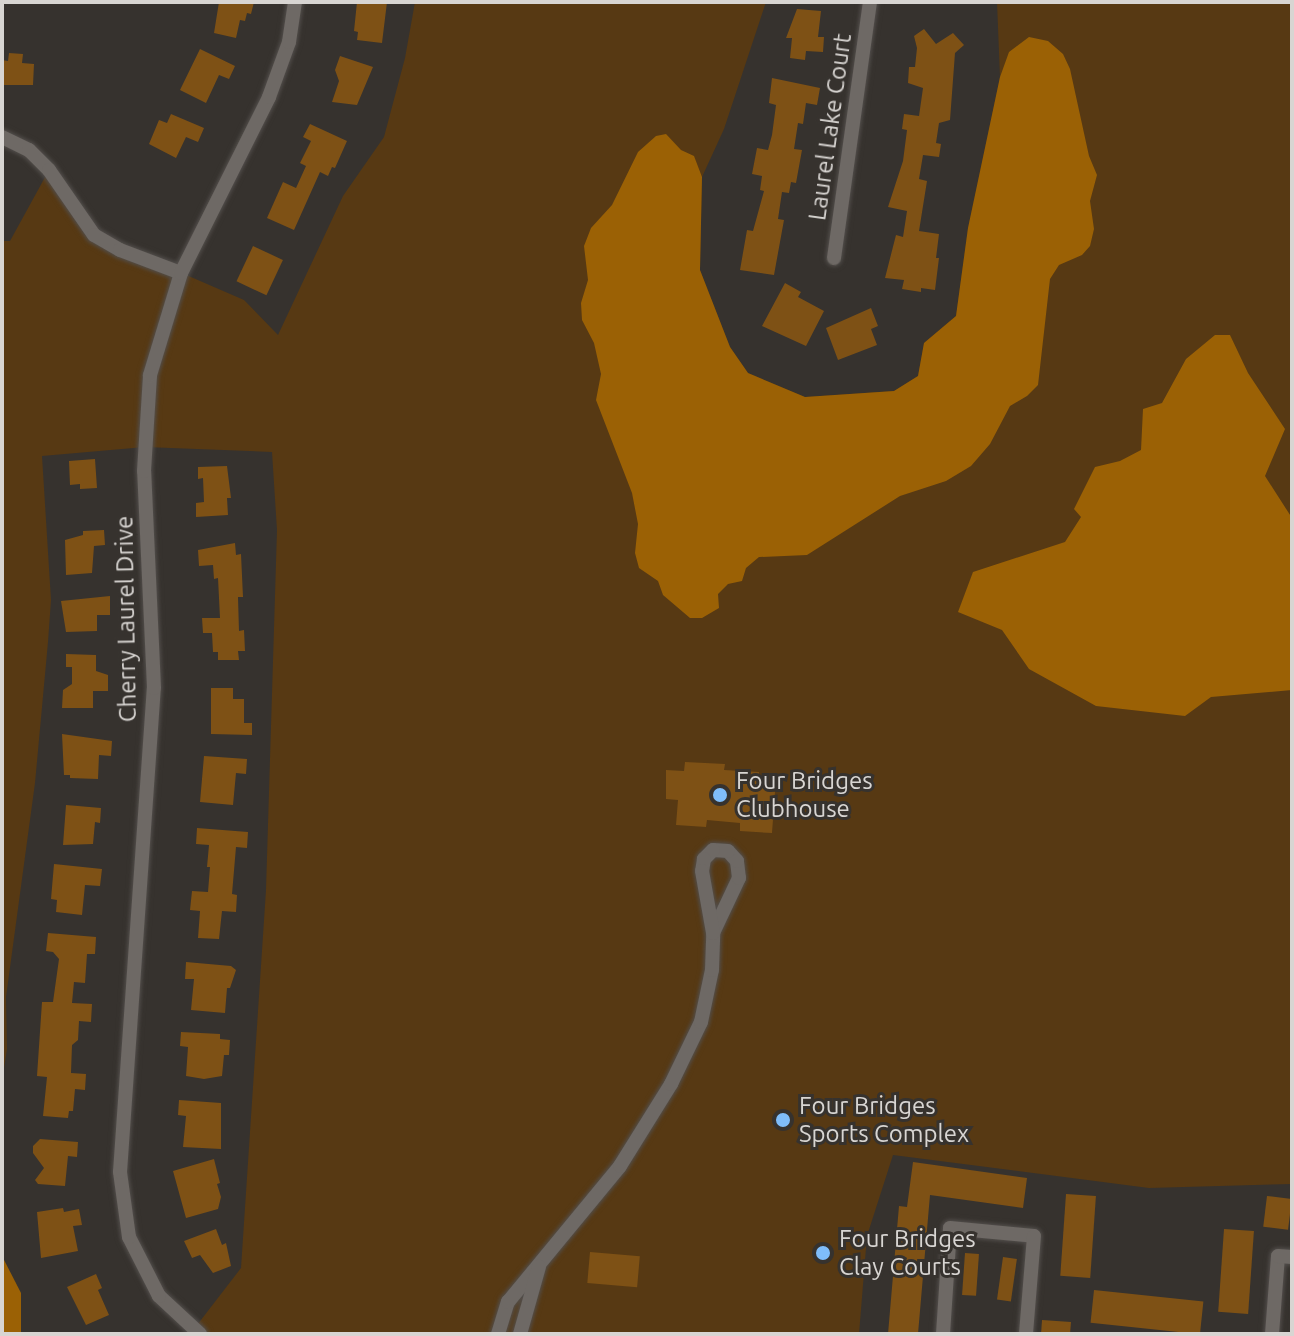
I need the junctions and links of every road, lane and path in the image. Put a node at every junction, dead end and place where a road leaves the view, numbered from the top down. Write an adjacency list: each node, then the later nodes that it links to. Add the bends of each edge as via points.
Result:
1 (295, 2): 5 (street, Cherry Laurel Drive, via 289,42 269,97)
2 (870, 2): 4 (street, Laurel Lake Court)
3 (2, 137): 5 (street, via 29,150 49,170 94,235)
4 (834, 258)
5 (181, 273): 9 (street, Cherry Laurel Drive, via 149,382 144,471 154,688 120,1172 129,1237 159,1296)
6 (713, 933): 6 (street, via 704,859 713,850 728,851 737,861 739,878); 8 (street, via 701,1022 671,1084 620,1166)
7 (1292, 1257): 14 (street, via 1278,1256)
8 (541, 1259): 10 (street, via 508,1302); 11 (street)
9 (200, 1334)
10 (498, 1334)
11 (520, 1334)
12 (943, 1334): 13 (street, via 950,1228 1034,1236)
13 (1026, 1334)
14 (1272, 1334)

